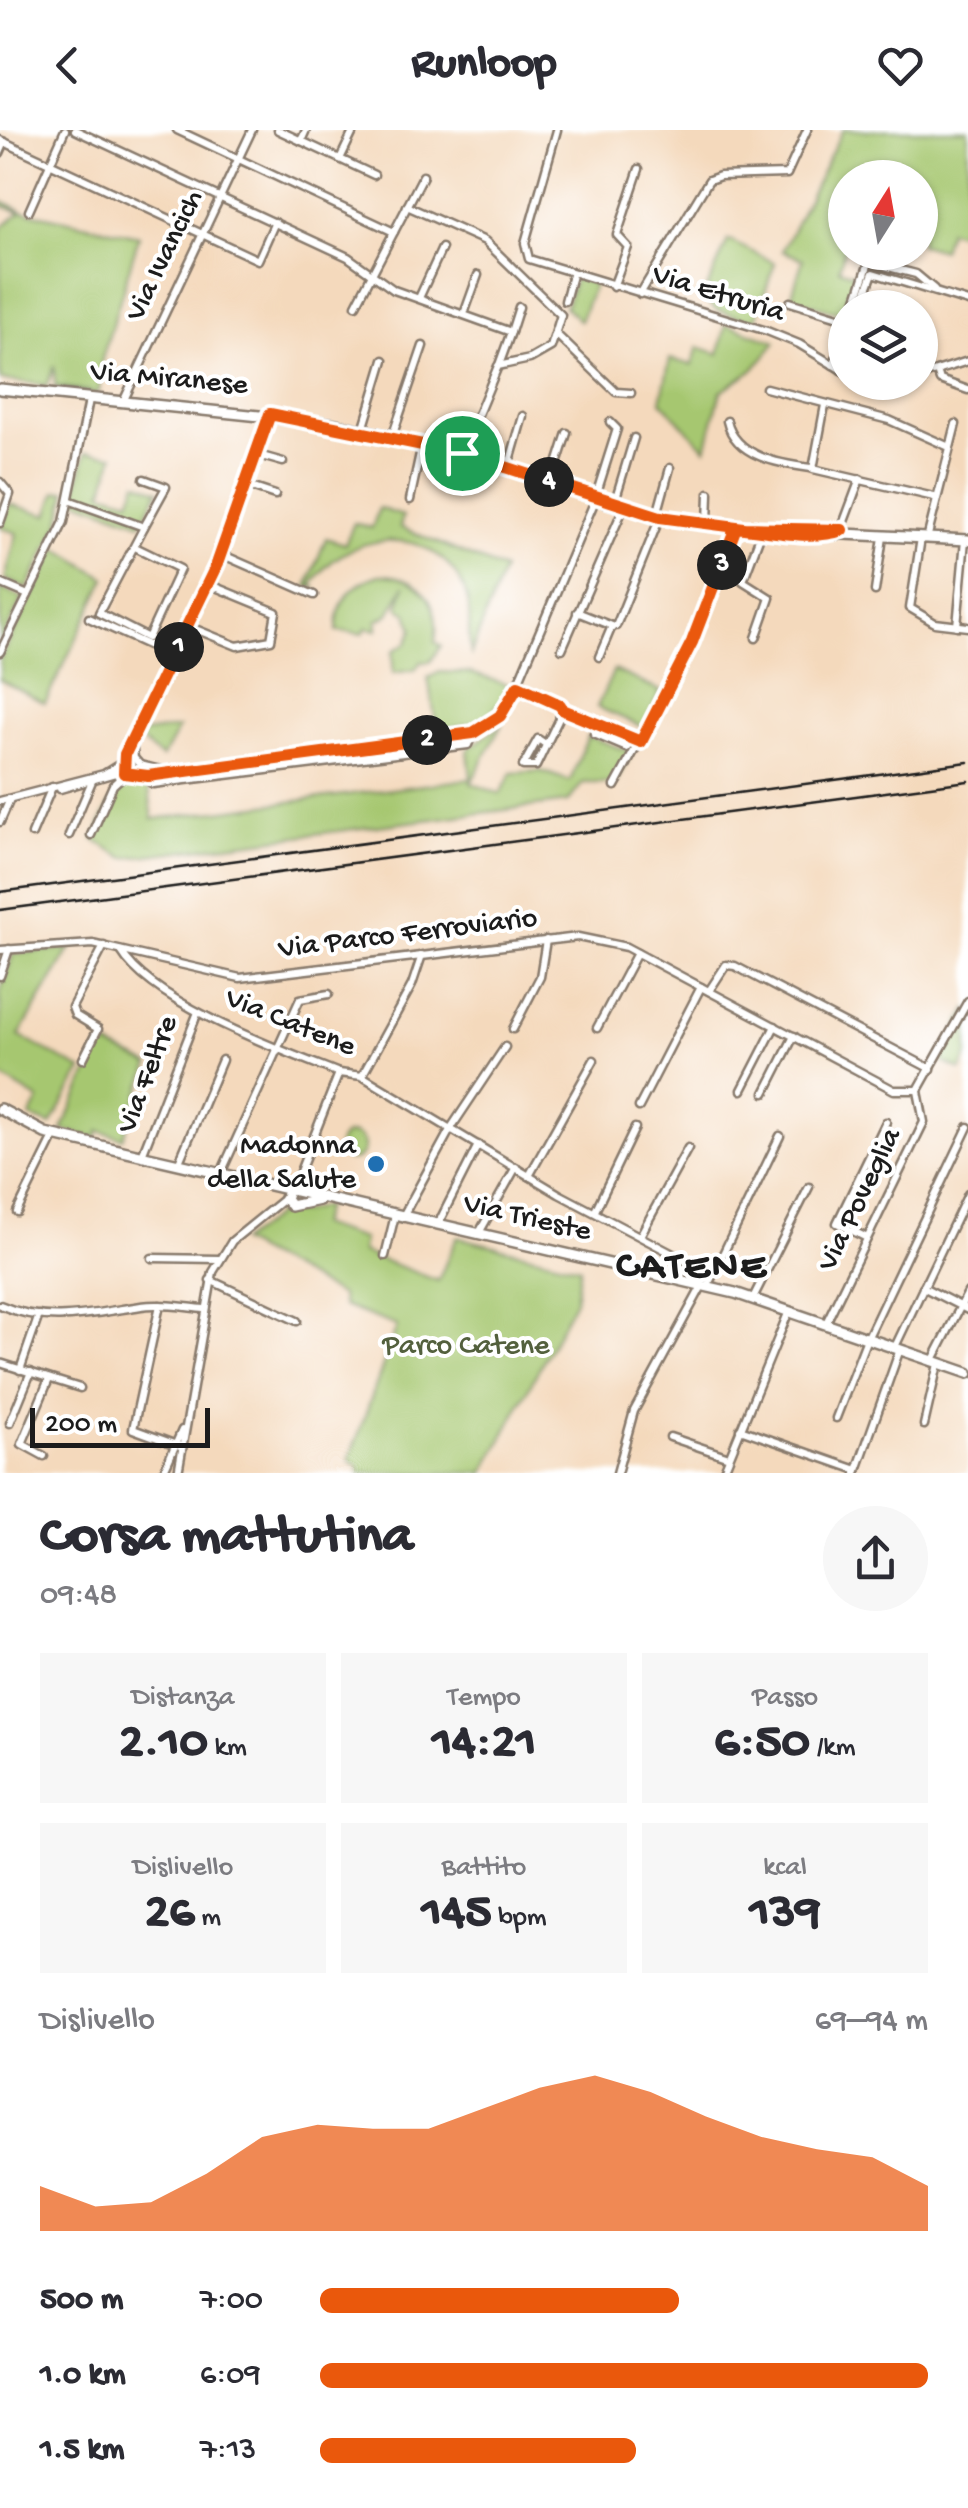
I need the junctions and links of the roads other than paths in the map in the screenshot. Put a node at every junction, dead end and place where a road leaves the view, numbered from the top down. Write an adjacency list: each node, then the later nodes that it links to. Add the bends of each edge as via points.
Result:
1 (65, 130): 15 (street)
2 (76, 130): 19 (street)
3 (177, 130): 13 (street)
4 (252, 130): 13 (street, Via Ivancich)
5 (278, 130): 11 (street)
6 (306, 130): 11 (street)
7 (354, 130): 14 (street)
8 (557, 130): 29 (street, Via Etruria, via 525,250 533,260)
9 (808, 130): 34 (street, via 787,174 709,180)
10 (3, 141): 12 (street); 15 (street)
11 (301, 141): 14 (street)
12 (0, 152)
13 (239, 158): 19 (street, Via Ivancich); 23 (street)
14 (340, 159): 17 (street)
15 (50, 163): 21 (street); 24 (street)
16 (639, 169): 31 (street, via 617,234 628,247)
17 (374, 175)
18 (422, 176): 20 (street)
19 (220, 197): 22 (street); 24 (street, Via Ivancich)
20 (407, 206): 23 (street); 44 (street, via 485,240 561,315)
21 (29, 211)
22 (275, 222): 24 (street, via 258,260); 27 (street)
23 (394, 232): 27 (street)
24 (202, 234): 57 (street, Via Ivancich)
25 (442, 248): 35 (street)
26 (904, 270): 30 (street); 33 (street)
27 (372, 274): 35 (street); 39 (street)
28 (478, 275): 41 (street)
29 (572, 275): 31 (street, Via Etruria); 36 (street)
30 (901, 281): 32 (street, via 873,272); 33 (street)
31 (613, 286): 34 (street, Via Etruria)
32 (865, 290)
33 (939, 293): 38 (street)
34 (640, 294): 48 (street, Via Etruria, via 767,331)
35 (419, 298): 41 (street)
36 (564, 302)
37 (790, 302): 42 (street)
38 (968, 302)
39 (356, 305)
40 (518, 307): 43 (street)
41 (464, 314): 43 (street)
42 (828, 314)
43 (511, 332): 49 (street)
44 (556, 334): 49 (street, via 542,354); 55 (street, via 616,392)
45 (423, 346): 66 (street)
46 (384, 360): 64 (street)
47 (968, 361): 50 (street)
48 (828, 362)
49 (498, 366): 70 (street)
50 (938, 371)
51 (938, 374): 54 (street)
52 (766, 388): 58 (street)
53 (0, 389): 56 (street, Via Miranese)
54 (968, 390)
55 (631, 394)
56 (90, 400): 57 (street, Via Miranese); 86 (street)
57 (123, 403): 59 (street, Via Miranese)
58 (825, 405): 69 (street, via 890,420); 75 (street)
59 (270, 414): 64 (street, Via Miranese); 71 (street)
60 (523, 416): 73 (street)
61 (727, 420): 75 (street, via 759,458)
62 (610, 422): 83 (street, via 617,429)
63 (956, 424): 69 (street)
64 (363, 430): 66 (street, Via Miranese)
65 (567, 433): 79 (street)
66 (392, 437): 68 (street, Via Miranese)
67 (634, 438): 87 (street)
68 (422, 443): 70 (street, Via Miranese); 85 (street)
69 (947, 446): 84 (street)
70 (462, 453): 73 (street, Via Miranese)
71 (258, 454): 72 (street); 80 (street)
72 (283, 462)
73 (508, 468): 79 (street, Via Miranese)
74 (670, 468): 88 (street)
75 (814, 469): 77 (street)
76 (144, 479): 91 (street, via 166,487)
77 (860, 480): 84 (street); 94 (street)
78 (0, 482): 89 (street, via 10,493)
79 (551, 483): 83 (street, Via Miranese)
80 (248, 486): 82 (street); 101 (street)
81 (709, 493): 90 (street)
82 (276, 495)
83 (595, 498): 87 (street, Via Miranese); 118 (street)
84 (934, 498): 98 (street)
85 (410, 500)
86 (71, 501): 91 (street); 105 (street)
87 (619, 506): 88 (street, Via Miranese); 107 (street)
88 (659, 516): 90 (street, Via Miranese); 110 (street)
89 (0, 523)
90 (708, 524): 92 (street, Via Miranese)
91 (144, 527): 100 (street)
92 (740, 527): 93 (street, Via Miranese); 122 (street)
93 (763, 529): 94 (street, Via Miranese); 96 (street, Via Miranese); 113 (street, via 743,581 770,598)
94 (842, 529): 95 (street); 96 (street)
95 (857, 533): 96 (street, Via Miranese); 97 (street, Via Miranese)
96 (820, 534)
97 (884, 534): 98 (street, Via Miranese); 104 (street)
98 (921, 536): 99 (street, Via Miranese); 111 (street, via 910,608 932,622)
99 (967, 540): 111 (street)
100 (135, 547): 100 (street, via 100,613 148,638 180,569)
101 (220, 554): 103 (street); 106 (street)
102 (0, 583): 105 (street)
103 (208, 584): 109 (street); 109 (street, via 276,612 271,638 237,646)
104 (875, 591)
105 (28, 595): 115 (street)
106 (314, 595)
107 (577, 612): 114 (street); 116 (street, via 612,626)
108 (89, 618): 117 (street)
109 (188, 626): 117 (street)
110 (616, 626)
111 (957, 626): 112 (street)
112 (968, 627)
113 (756, 638)
114 (562, 649)
115 (0, 652)
116 (599, 656)
117 (174, 657): 123 (street)
118 (518, 686): 119 (street); 120 (street, via 500,716)
119 (563, 710): 122 (street); 124 (street)
120 (473, 733): 121 (street); 125 (street, via 472,744)
121 (464, 735): 125 (street); 129 (street)
122 (642, 740): 132 (street)
123 (132, 741): 126 (street); 128 (street)
124 (547, 744)
125 (458, 746): 130 (street, via 153,784)
126 (134, 758): 127 (street); 128 (street)
127 (140, 765): 129 (street); 130 (street)
128 (123, 767): 130 (street); 131 (street); 138 (street)
129 (176, 772): 130 (street)
130 (139, 776)
131 (93, 779): 133 (street); 137 (street)
132 (615, 786)
133 (51, 789): 134 (street); 136 (street)
134 (5, 801): 135 (street)
135 (0, 822)
136 (32, 834)
137 (70, 835)
138 (90, 835)
139 (546, 940): 143 (street, Via Parco Ferroviario, via 578,937); 144 (street, Via Parco Ferroviario); 153 (street, via 540,977)
140 (104, 946): 141 (street, Via Parco Ferroviario); 142 (street, Via Parco Ferroviario); 157 (street, via 72,1007 98,1028)
141 (5, 950): 145 (street)
142 (121, 951): 144 (street, Via Parco Ferroviario, via 240,978); 150 (street, Via Catene)
143 (637, 953): 146 (street, Via Parco Ferroviario); 152 (street)
144 (422, 954): 162 (street)
145 (0, 976)
146 (700, 987): 147 (street, Via Parco Ferroviario); 166 (street)
147 (709, 992): 151 (street, Via Parco Ferroviario); 160 (street, via 726,965 734,966)
148 (329, 994): 155 (street, via 300,999)
149 (968, 1001): 160 (street)
150 (198, 1012): 155 (street, Via Catene); 176 (street, Via Feltre)
151 (774, 1026): 154 (street, Via Parco Ferroviario); 163 (street)
152 (597, 1028)
153 (513, 1029)
154 (794, 1036): 164 (street, Via Parco Ferroviario, via 894,1090); 165 (street)
155 (277, 1047): 161 (street, Via Catene); 179 (street)
156 (505, 1047): 170 (street)
157 (82, 1059)
158 (222, 1060): 177 (street)
159 (594, 1060): 180 (street)
160 (932, 1069): 164 (street)
161 (339, 1073): 162 (street, Via Catene); 183 (street)
162 (362, 1076): 170 (street, Via Catene)
163 (742, 1090)
164 (918, 1090): 190 (street, Via Poveglia, via 924,1122)
165 (765, 1092)
166 (639, 1107)
167 (1, 1114): 172 (street)
168 (886, 1122): 190 (street, via 837,1224)
169 (968, 1126): 208 (street)
170 (451, 1128): 174 (street, Via Catene); 186 (street)
171 (635, 1128): 184 (street)
172 (55, 1135): 176 (street); 185 (street)
173 (780, 1136): 194 (street)
174 (478, 1145): 178 (street, Via Catene); 187 (street)
175 (688, 1148): 189 (street)
176 (142, 1155): 177 (street)
177 (179, 1162): 179 (street)
178 (516, 1166): 180 (street, Via Catene); 188 (street)
179 (221, 1173): 183 (street)
180 (529, 1176): 184 (street, Via Catene)
181 (808, 1187): 199 (street)
182 (968, 1194): 197 (street)
183 (289, 1197): 186 (street, Via Trieste, via 332,1199); 193 (street, via 246,1226)
184 (595, 1211): 189 (street, Via Catene)
185 (17, 1212)
186 (399, 1216): 187 (street, Via Trieste); 191 (street)
187 (438, 1224): 188 (street, Via Trieste)
188 (479, 1233): 196 (street, Via Trieste)
189 (641, 1234): 194 (street, Via Catene)
190 (867, 1238): 207 (street, Via Poveglia)
191 (385, 1256)
192 (152, 1258): 193 (street)
193 (218, 1259): 195 (street)
194 (711, 1274): 196 (street)
195 (210, 1280): 203 (street); 206 (street)
196 (704, 1286): 199 (street, Via Trieste); 228 (street, via 634,1410)
197 (923, 1287): 202 (street); 209 (street)
198 (968, 1292): 202 (street)
199 (753, 1298): 204 (street, Via Trieste)
200 (0, 1305): 205 (street)
201 (160, 1306): 203 (street); 205 (street, via 88,1317); 222 (street, via 134,1429)
202 (964, 1308): 211 (street)
203 (204, 1309): 222 (street)
204 (789, 1311): 207 (street, Via Trieste); 220 (street)
205 (39, 1315): 212 (street)
206 (297, 1320)
207 (825, 1326): 208 (street, Via Trieste)
208 (866, 1341): 209 (street, Via Trieste); 217 (street)
209 (896, 1351): 211 (street, Via Trieste); 226 (street)
210 (0, 1363): 212 (street)
211 (935, 1363): 214 (street, Via Trieste); 219 (street)
212 (20, 1370): 213 (street)
213 (31, 1372): 215 (street); 218 (street)
214 (968, 1372)
215 (49, 1378): 216 (street); 223 (street, via 22,1444)
216 (80, 1388)
217 (836, 1418)
218 (10, 1423)
219 (924, 1425)
220 (740, 1428): 224 (street); 226 (street)
221 (670, 1438): 224 (street)
222 (177, 1446): 225 (street); 227 (street)
223 (44, 1456)
224 (729, 1458): 229 (street)
225 (178, 1470): 227 (street)
226 (856, 1471)
227 (166, 1473)
228 (617, 1473)
229 (723, 1473)

